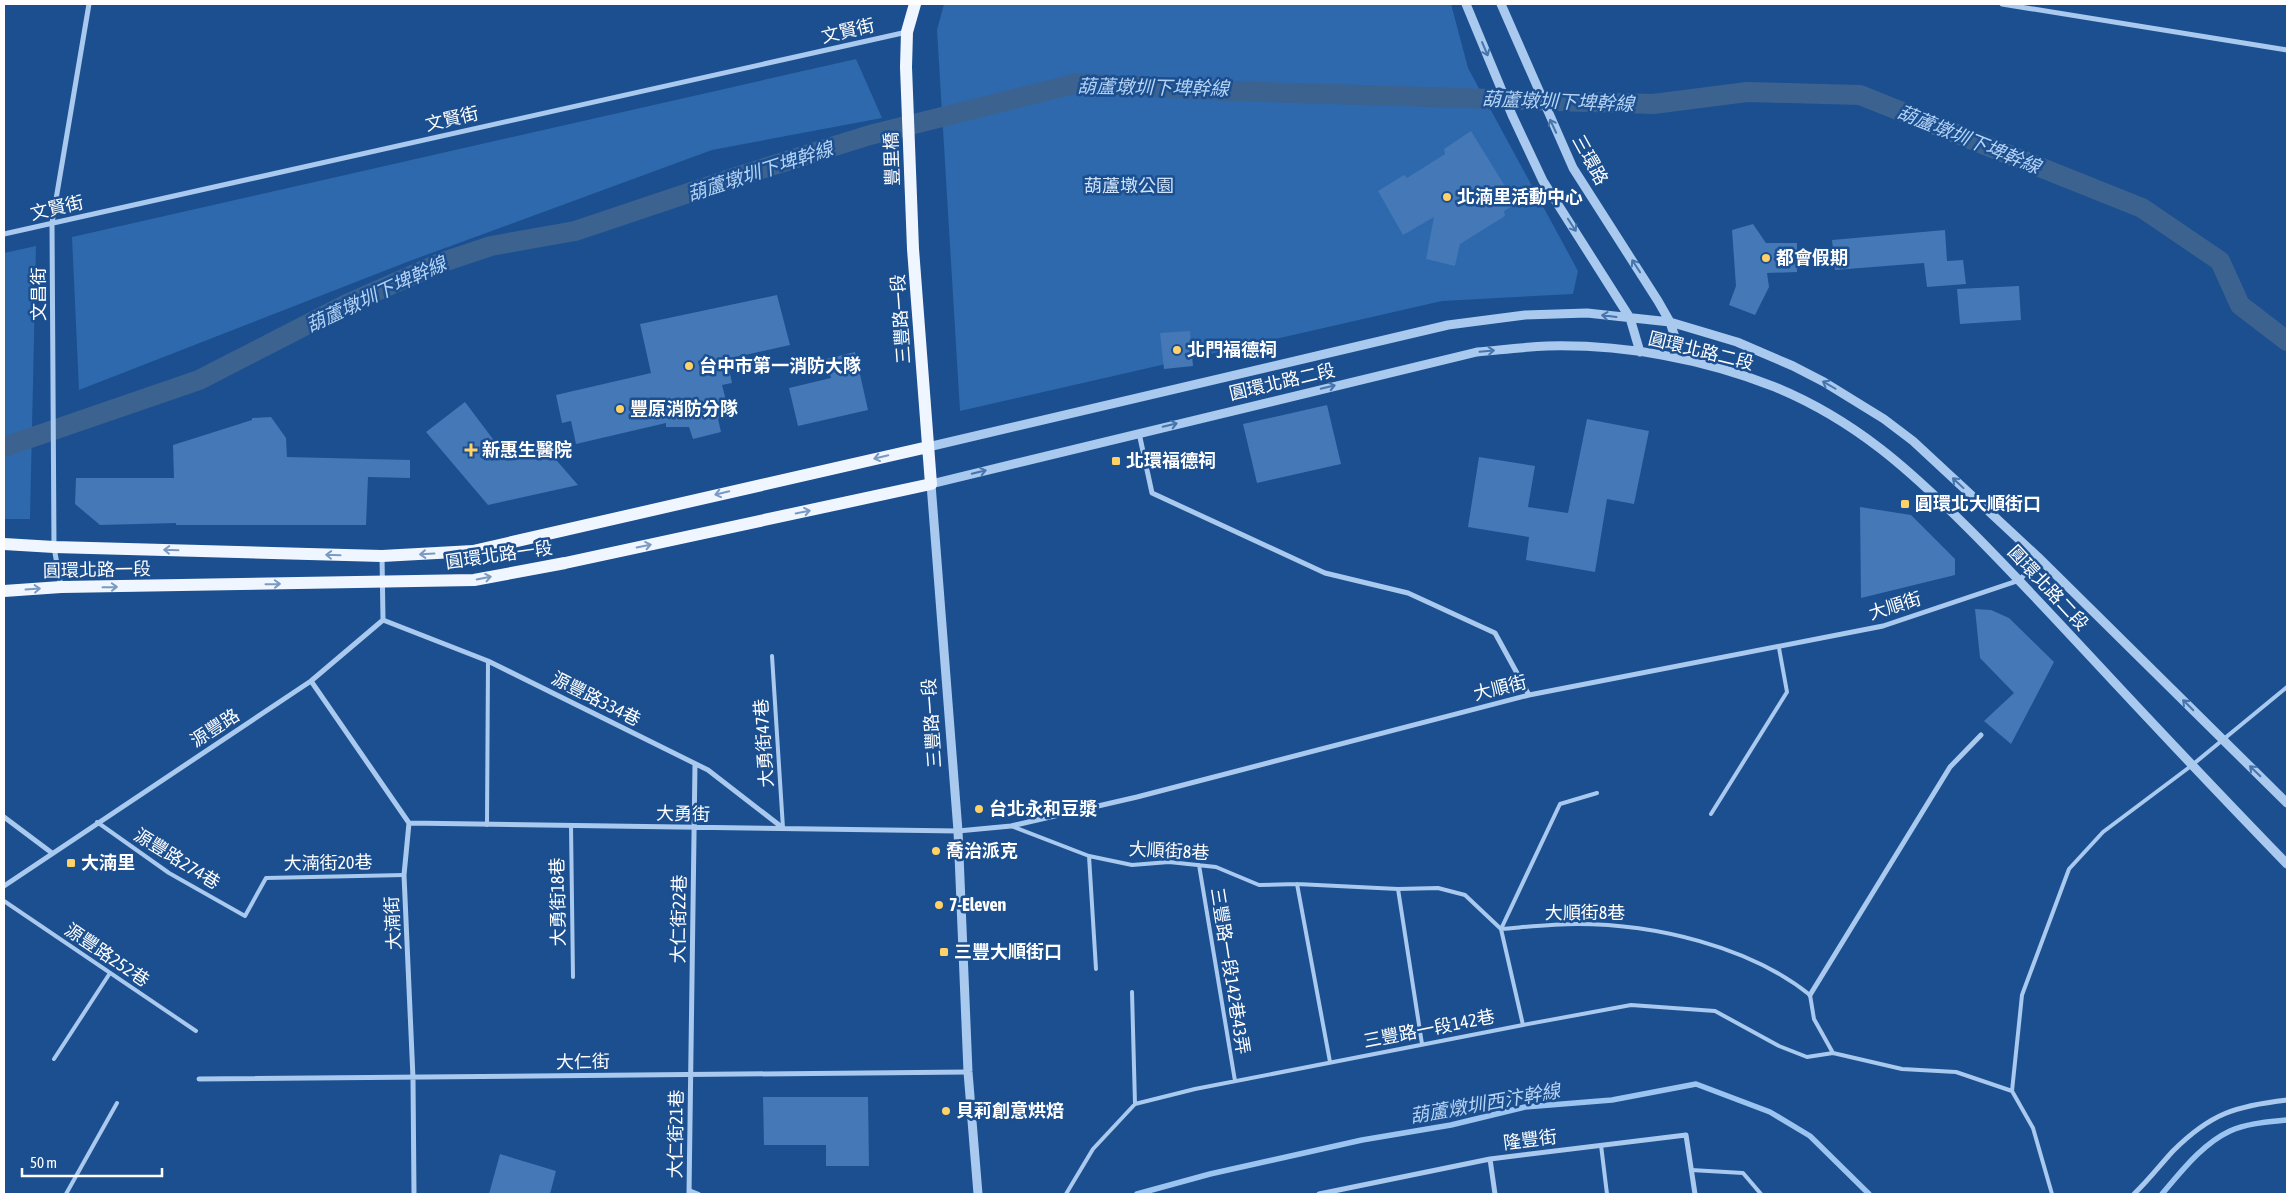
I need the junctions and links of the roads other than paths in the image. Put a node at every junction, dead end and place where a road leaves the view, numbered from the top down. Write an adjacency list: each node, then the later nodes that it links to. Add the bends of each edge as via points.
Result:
1 (89, 4): 8 (street, 文昌街)
2 (915, 4): 6 (main road)
3 (1466, 4): 11 (street, one-way to 11, via 1543,181)
4 (1501, 4): 12 (street, 三環路, one-way to 4, via 1573,168)
5 (2002, 4): 7 (street)
6 (907, 32): 8 (street, 文賢街); 10 (main road, 豐里橋)
7 (2287, 50)
8 (52, 224): 9 (street, 文賢街); 19 (street, 文昌街)
9 (4, 234)
10 (913, 249): 16 (main road, 三豐路一段)
11 (1630, 318): 12 (street, 圓環北路二段); 13 (street); 16 (street, 圓環北路二段, one-way to 16, via 1570,313 1448,324)
12 (1670, 322): 14 (street, 三環路); 21 (street, 圓環北路二段, one-way to 12, via 1913,441 1855,400 1765,353)
13 (1640, 352): 14 (street, 圓環北路二段); 15 (street, 圓環北路二段, one-way to 13, via 1477,352 1548,346)
14 (1682, 360): 22 (street, 圓環北路二段, via 1776,388 1843,422 1917,477)
15 (1139, 432): 17 (street, 圓環北路二段, one-way to 15); 32 (street, via 1152,492 1325,572 1408,592 1495,633)
16 (928, 446): 17 (main road, 三豐路一段); 20 (main road, 圓環北路一段, one-way to 20, via 473,551)
17 (931, 484): 23 (main road, 圓環北路一段, one-way to 17, via 483,578); 48 (street, 三豐路一段)
18 (4, 544): 19 (main road, 圓環北路一段)
19 (54, 547): 20 (main road, 圓環北路一段, one-way to 19); 24 (street, 文昌街)
20 (382, 556): 23 (street)
21 (2038, 557): 22 (street); 34 (street, 圓環北路二段, one-way to 21)
22 (2020, 580): 27 (street, 大順街, via 1883,626); 36 (street, 圓環北路二段)
23 (383, 583): 24 (main road, 圓環北路一段, one-way to 23); 26 (street)
24 (62, 587): 25 (main road, 圓環北路一段, one-way to 24)
25 (4, 591)
26 (382, 620): 29 (street, 源豐路334巷); 30 (street, 源豐路)
27 (1779, 648): 32 (street, 大順街); 39 (lane, via 1787,692)
28 (772, 656): 47 (lane, 大勇街47巷)
29 (488, 661): 35 (street, 源豐路334巷); 43 (lane)
30 (311, 681): 41 (street, 源豐路); 42 (street)
31 (2287, 687): 34 (lane)
32 (1529, 695): 45 (street, 大順街, via 1137,797)
33 (1981, 735): 64 (street, via 1950,767)
34 (2222, 740): 36 (lane); 38 (street, 圓環北路二段, one-way to 34)
35 (695, 764): 46 (street, 大仁街22巷); 47 (street, 源豐路334巷, via 708,770)
36 (2191, 766): 51 (street, 圓環北路二段); 76 (lane, via 2103,832 2069,869 2022,995)
37 (1598, 793): 59 (lane, via 1560,804)
38 (2287, 803)
39 (1711, 814)
40 (4, 817): 49 (street)
41 (96, 822): 49 (street, 源豐路); 58 (lane, 源豐路274巷, via 169,873)
42 (409, 823): 43 (street, 大勇街); 53 (street, 大湳街)
43 (487, 825): 44 (street, 大勇街)
44 (571, 826): 46 (street, 大勇街); 62 (lane, 大勇街18巷)
45 (1011, 826): 48 (street, 大順街); 50 (lane, 大順街8巷)
46 (694, 828): 47 (street, 大勇街); 72 (street, 大仁街22巷)
47 (783, 828): 48 (street, 大勇街)
48 (958, 831): 71 (street, 三豐路一段)
49 (52, 854): 55 (street, 源豐路)
50 (1089, 856): 52 (lane, 大順街8巷, via 1132,865 1169,862); 60 (lane)
51 (2287, 864)
52 (1199, 865): 54 (lane, 大順街8巷, via 1216,867 1259,884); 75 (lane, 三豐路一段142巷43弄)
53 (404, 875): 58 (lane, 大湳街20巷, via 266,878); 73 (street, 大湳街)
54 (1297, 884): 56 (lane, 大順街8巷); 70 (lane)
55 (4, 886)
56 (1398, 889): 59 (lane, 大順街8巷, via 1438,888 1465,895); 67 (lane)
57 (4, 901): 61 (lane, 源豐路252巷)
58 (245, 916)
59 (1501, 929): 64 (lane, 大順街8巷, via 1576,924 1637,927 1709,943 1792,981); 65 (lane)
60 (1096, 969)
61 (110, 973): 66 (lane, 源豐路252巷); 69 (lane)
62 (574, 977)
63 (1132, 992): 79 (lane)
64 (1810, 995): 68 (lane, via 1814,1018)
65 (1523, 1025): 67 (lane, 三豐路一段142巷); 68 (lane, 三豐路一段142巷, via 1631,1005 1715,1011 1779,1046 1807,1057)
66 (196, 1031)
67 (1422, 1044): 70 (lane, 三豐路一段142巷)
68 (1833, 1053): 76 (lane, via 1902,1070 1956,1072)
69 (54, 1059)
70 (1330, 1062): 75 (lane, 三豐路一段142巷)
71 (968, 1072): 72 (street, 大仁街); 87 (street, 三豐路一段)
72 (691, 1075): 73 (street, 大仁街); 83 (street, 大仁街21巷)
73 (413, 1078): 74 (street, 大仁街); 85 (street, 大湳街)
74 (199, 1079)
75 (1235, 1081): 79 (lane, 三豐路一段142巷)
76 (2012, 1091): 94 (lane, via 2033,1128)
77 (2287, 1100): 95 (street, via 2246,1105 2196,1130)
78 (117, 1103): 84 (lane)
79 (1134, 1104): 88 (lane, via 1093,1149)
80 (1601, 1145): 81 (street, 隆豐街); 82 (street, 隆豐街, via 1686,1135); 91 (lane)
81 (1490, 1158): 89 (street, 隆豐街); 90 (street)
82 (1691, 1170): 92 (street, 隆豐街); 93 (lane, via 1743,1173)
83 (689, 1192): 86 (lane)
84 (66, 1194)
85 (414, 1194)
86 (699, 1194)
87 (978, 1194)
88 (1066, 1194)
89 (1319, 1194)
90 (1495, 1194)
91 (1607, 1194)
92 (1695, 1194)
93 (1761, 1194)
94 (2052, 1194)
95 (2134, 1194)

